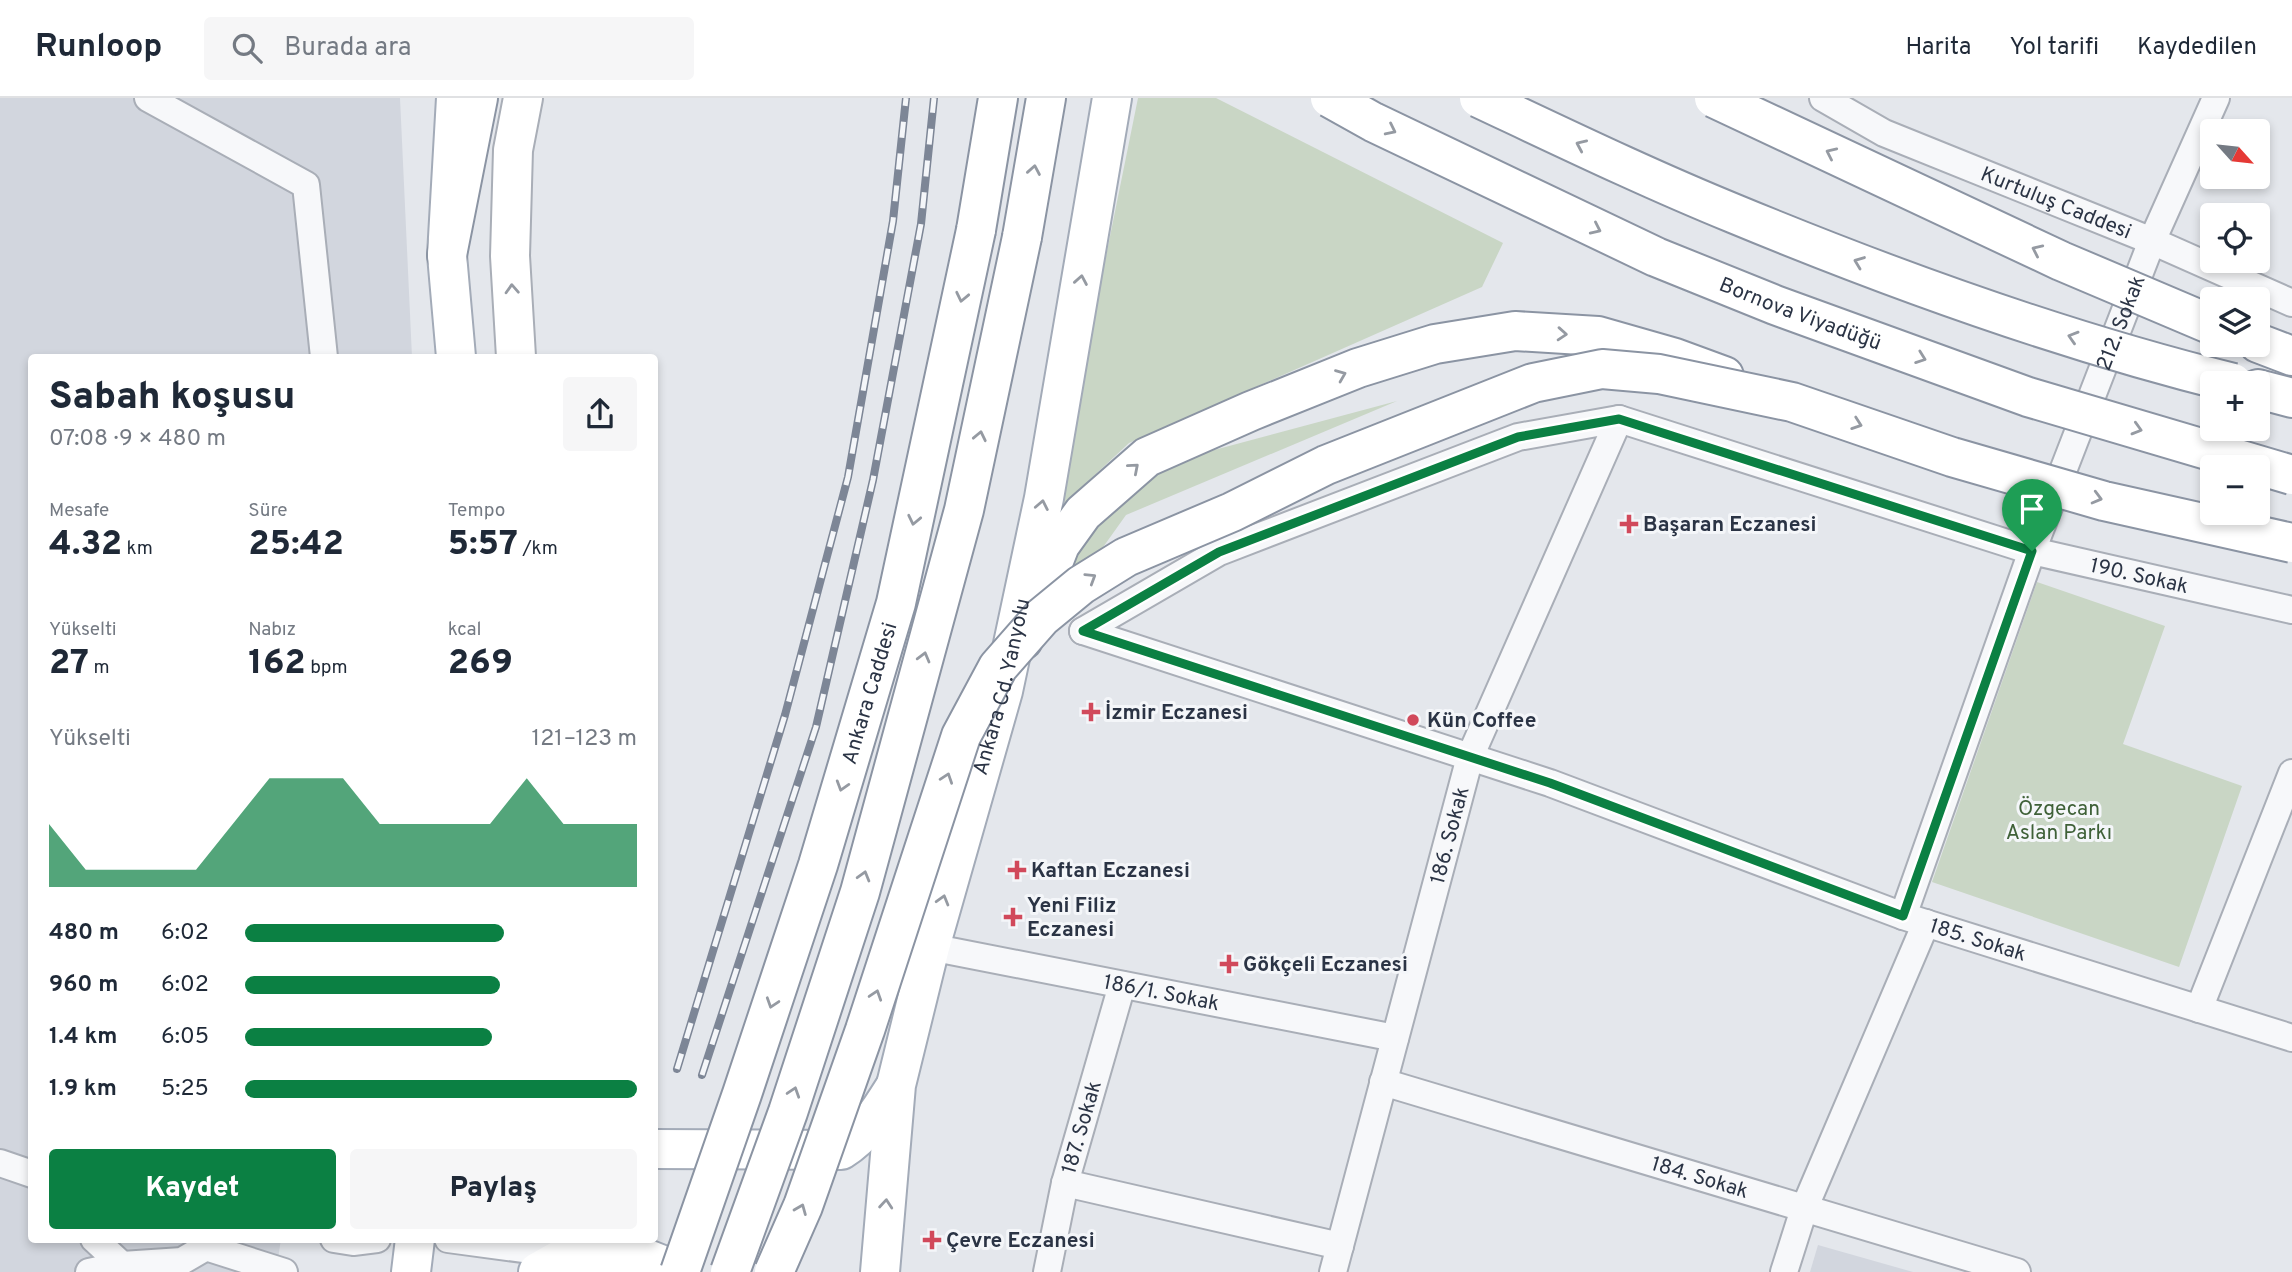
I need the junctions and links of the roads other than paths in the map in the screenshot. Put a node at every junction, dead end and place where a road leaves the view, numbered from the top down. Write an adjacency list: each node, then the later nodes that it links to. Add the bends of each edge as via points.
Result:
1 (148, 98): 19 (street, via 306,186)
2 (438, 98): 15 (main road)
3 (456, 98): 15 (main road)
4 (478, 98): 15 (main road)
5 (523, 98): 21 (main road, one-way to 5, via 510,257 513,150)
6 (998, 98): 54 (main road, Ankara Caddesi, one-way to 54, bridge, via 976,230 896,603 818,865)
7 (1046, 98): 60 (main road, Ankara Caddesi, one-way to 7, bridge, via 788,1112 863,879 964,510 1022,237)
8 (1112, 98): 33 (main road, Ankara Cd. Yanyolu, one-way to 8, via 1044,498)
9 (1331, 98): 28 (main road, Bornova Viyadüğü, one-way to 28, bridge, via 1656,257 1775,305 2028,397)
10 (1479, 98): 23 (main road, one-way to 10, bridge, via 1971,305 1735,214)
11 (1714, 98): 17 (main road, one-way to 11, bridge, via 2049,255)
12 (1823, 98): 14 (street, Kurtuluş Caddesi, via 1884,133)
13 (2216, 98): 14 (street, 212. Sokak)
14 (2152, 241): 16 (street, Kurtuluş Caddesi); 30 (street, 212. Sokak)
15 (447, 255): 20 (main road)
16 (2292, 303)
17 (2200, 320)
18 (2270, 348): 22 (main road)
19 (324, 354)
20 (456, 354)
21 (516, 354)
22 (2292, 356)
23 (2200, 375)
24 (2270, 392): 25 (main road)
25 (2292, 398)
26 (1792, 402): 29 (main road, one-way to 29, bridge, via 1952,457 2079,493); 33 (main road, one-way to 26, bridge, via 1060,545 1083,513 1147,457 1358,368 1436,344 1515,331 1598,337 1675,358); 61 (main road, one-way to 26, bridge, via 803,1206 857,1055 961,736 998,667 1042,617 1126,557 1326,465 1533,383 1602,369 1659,374)
27 (1619, 419): 30 (street, 190. Sokak); 32 (street, 190. Sokak, via 1518,437 1219,552); 34 (street, 186. Sokak)
28 (2292, 475)
29 (2292, 543)
30 (2032, 551): 31 (street, 190. Sokak); 36 (street, 212. Sokak)
31 (2292, 610)
32 (1083, 631): 34 (street, 185. Sokak)
33 (1003, 691): 37 (main road, Ankara Cd. Yanyolu, one-way to 33)
34 (1470, 757): 36 (street, 185. Sokak); 40 (street, 186. Sokak)
35 (2292, 773): 39 (street)
36 (1914, 920): 39 (street, 185. Sokak); 48 (street, 212. Sokak)
37 (930, 947): 38 (street, 186/1. Sokak); 43 (main road, Ankara Cd. Yanyolu)
38 (1122, 985): 40 (street, 186/1. Sokak); 47 (street, 187. Sokak)
39 (2199, 1009): 41 (street, 185. Sokak)
40 (1395, 1038): 42 (street, 186. Sokak)
41 (2292, 1038)
42 (1383, 1082): 48 (street, 184. Sokak); 53 (street, 186. Sokak)
43 (896, 1085): 44 (main road, via 867,1129 841,1150); 62 (main road, Ankara Cd. Yanyolu, one-way to 43)
44 (658, 1149)
45 (0, 1163): 46 (street)
46 (28, 1173)
47 (1065, 1182): 53 (street); 63 (street, 187. Sokak)
48 (1804, 1209): 65 (street, 212. Sokak); 66 (street, 184. Sokak)
49 (98, 1243): 56 (street)
50 (207, 1243): 56 (street, via 182,1261); 58 (street)
51 (415, 1243): 59 (main road)
52 (465, 1243): 55 (street)
53 (1340, 1246): 64 (street, 186. Sokak)
54 (661, 1261): 55 (main road, via 592,1253)
55 (553, 1264)
56 (122, 1265): 57 (street)
57 (89, 1272)
58 (284, 1272)
59 (411, 1272)
60 (730, 1272)
61 (774, 1272)
62 (880, 1272)
63 (1048, 1272)
64 (1334, 1272)
65 (1784, 1272)
66 (2017, 1272)

